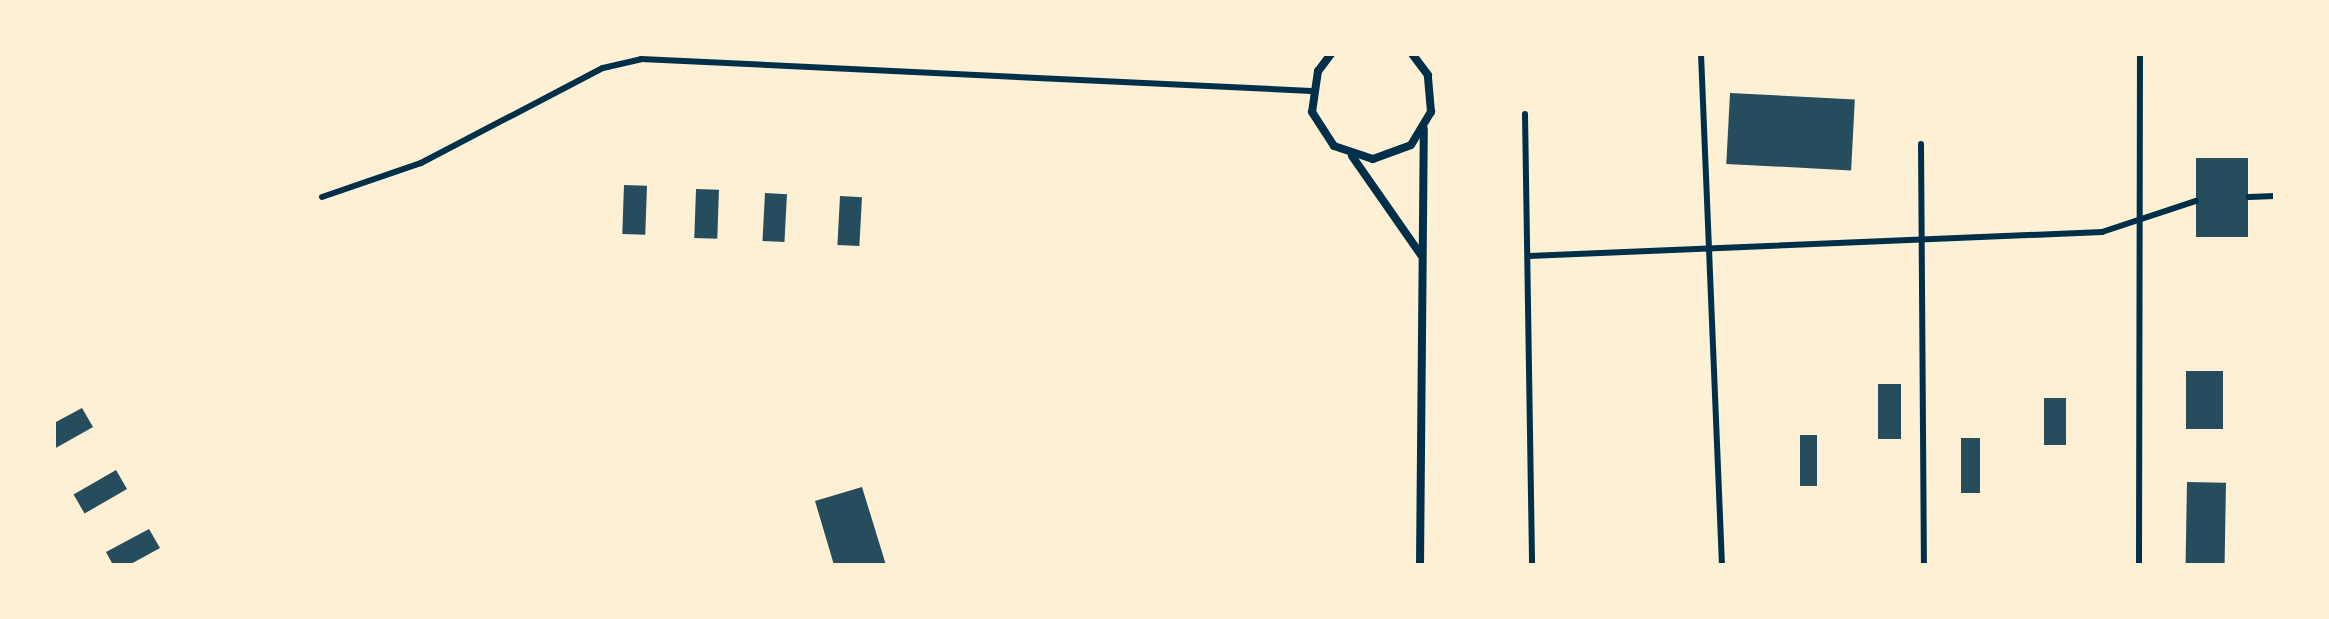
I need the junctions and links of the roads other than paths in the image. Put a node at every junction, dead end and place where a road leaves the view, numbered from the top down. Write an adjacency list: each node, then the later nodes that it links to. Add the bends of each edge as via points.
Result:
1 (1331, 54): 5 (street)
2 (1412, 54): 7 (street, via 1428,75 1432,93)
3 (1701, 54): 16 (lane)
4 (2140, 54): 14 (lane)
5 (1311, 91): 9 (street, via 1320,131); 11 (lane, via 641,59 603,68 421,163)
6 (1525, 114): 18 (lane)
7 (1424, 129): 9 (street, via 1393,156); 17 (street)
8 (1921, 144): 15 (lane)
9 (1352, 156): 17 (street)
10 (2275, 196): 12 (lane)
11 (322, 197)
12 (2249, 197)
13 (2196, 201): 14 (lane)
14 (2137, 222): 15 (lane, via 2102,232); 23 (lane)
15 (1922, 240): 16 (lane); 22 (lane)
16 (1709, 249): 18 (lane); 21 (lane)
17 (1421, 256): 19 (street)
18 (1529, 256): 20 (lane)
19 (1420, 565)
20 (1532, 565)
21 (1722, 565)
22 (1924, 565)
23 (2139, 565)

